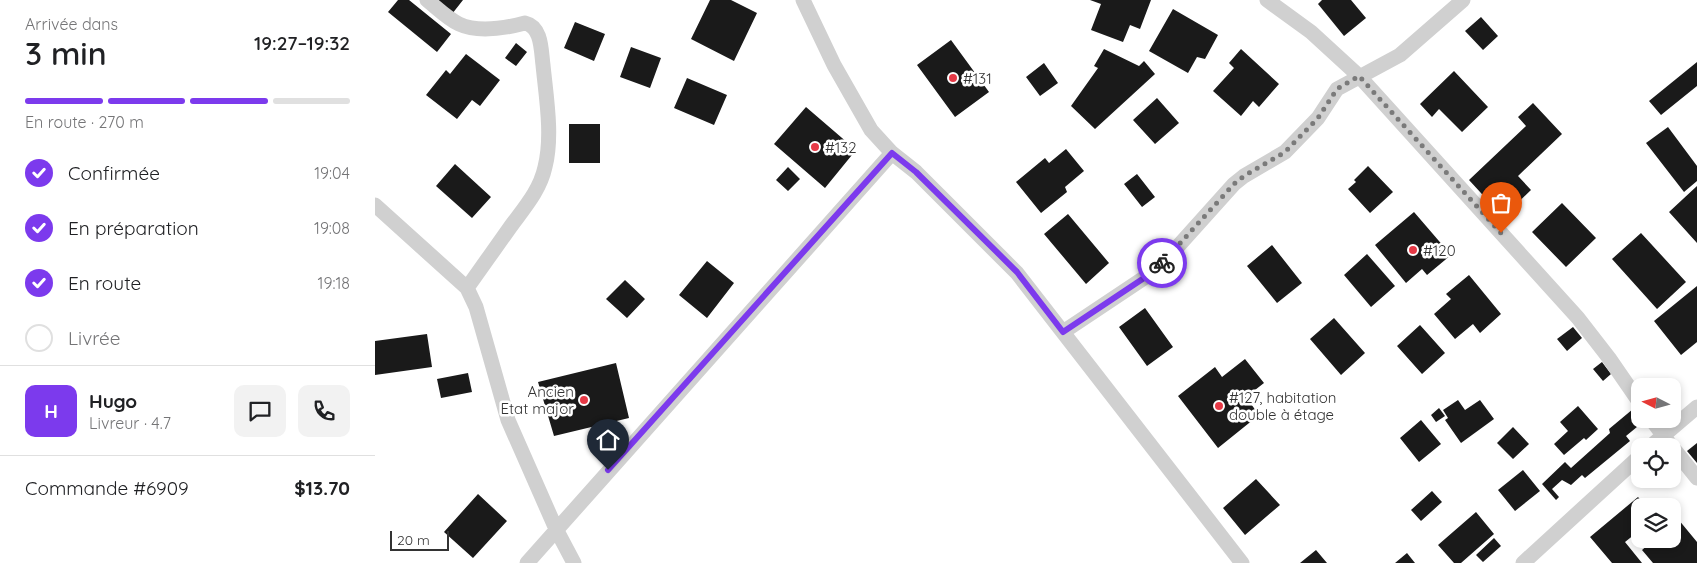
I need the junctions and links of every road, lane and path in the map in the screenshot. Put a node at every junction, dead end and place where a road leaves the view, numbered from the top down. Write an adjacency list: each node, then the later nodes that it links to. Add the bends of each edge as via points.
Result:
1 (427, 0): 8 (street, via 457,24 469,28 532,24 540,43 547,108 545,167 537,191)
2 (803, 0): 6 (street, via 859,111)
3 (1267, 0): 5 (street, via 1311,32)
4 (1463, 0): 5 (street, via 1399,55)
5 (1359, 76): 9 (street, via 1337,89 1318,118 1285,152 1234,184 1163,263); 10 (street, via 1578,318)
6 (892, 153): 9 (street, via 916,172 1017,272); 16 (street)
7 (375, 205): 8 (street)
8 (467, 288): 16 (street, via 476,307 507,420)
9 (1063, 332): 19 (street)
10 (1631, 390)
11 (1697, 407): 12 (street)
12 (1673, 438)
13 (1681, 458): 15 (street)
14 (1631, 464): 20 (street)
15 (1697, 478)
16 (556, 529): 17 (street); 18 (street)
17 (527, 563)
18 (575, 563)
19 (1241, 563)
20 (1523, 563)

